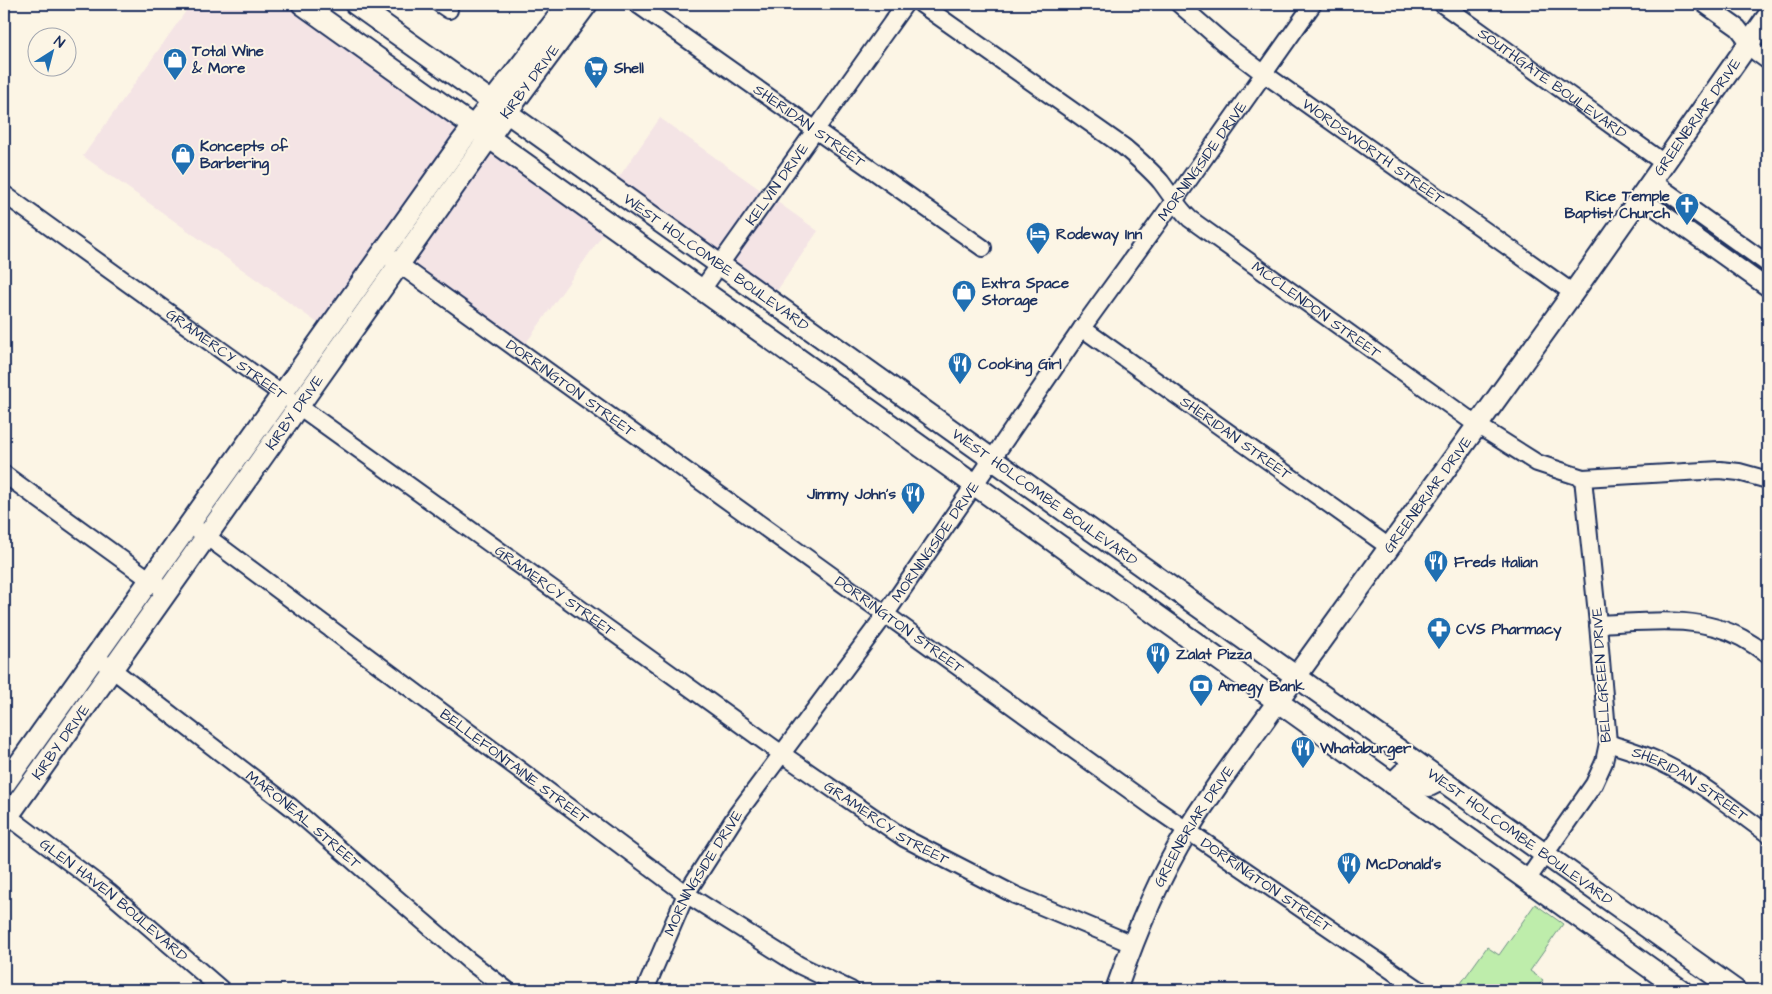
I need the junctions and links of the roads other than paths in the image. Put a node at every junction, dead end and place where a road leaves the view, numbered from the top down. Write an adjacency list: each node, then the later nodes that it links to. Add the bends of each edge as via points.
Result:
1 (302, 4): 18 (main road, WEST HOLCOMBE BOULEVARD)
2 (355, 4): 16 (main road, WEST HOLCOMBE BOULEVARD)
3 (568, 4): 16 (main road, KIRBY DRIVE)
4 (587, 4): 16 (main road, KIRBY DRIVE)
5 (637, 4): 17 (street, SHERIDAN STREET)
6 (905, 4): 17 (street, KELVIN DRIVE)
7 (921, 4): 23 (street, MCCLENDON STREET, via 1144,163)
8 (1179, 4): 15 (street, WORDSWORTH STREET)
9 (1312, 4): 15 (street, MORNINGSIDE DRIVE)
10 (1442, 4): 19 (street, SOUTHGATE BOULEVARD)
11 (1704, 4): 13 (street, via 1738,28)
12 (1768, 16): 13 (main road, GREENBRIAR DRIVE)
13 (1749, 43): 14 (street); 19 (main road, GREENBRIAR DRIVE)
14 (1768, 61)
15 (1263, 73): 23 (street, MORNINGSIDE DRIVE); 31 (street, WORDSWORTH STREET)
16 (500, 107): 18 (main road, KIRBY DRIVE); 26 (main road, WEST HOLCOMBE BOULEVARD)
17 (815, 129): 24 (street, SHERIDAN STREET); 26 (street, KELVIN DRIVE)
18 (482, 132): 25 (main road, KIRBY DRIVE); 28 (main road, KIRBY DRIVE); 30 (main road, WEST HOLCOMBE BOULEVARD)
19 (1664, 163): 20 (main road, GREENBRIAR DRIVE)
20 (1652, 181): 22 (main road, GREENBRIAR DRIVE); 27 (street)
21 (4, 194): 33 (street, GRAMERCY STREET)
22 (1640, 197): 29 (street); 31 (main road, GREENBRIAR DRIVE)
23 (1174, 201): 32 (street, MORNINGSIDE DRIVE); 35 (street, MCCLENDON STREET, via 1190,219)
24 (983, 248)
25 (382, 252): 28 (street, DORRINGTON STREET); 33 (main road, KIRBY DRIVE)
26 (720, 263): 30 (street, KELVIN DRIVE); 36 (main road, WEST HOLCOMBE BOULEVARD)
27 (1768, 264)
28 (400, 265): 34 (main road, KIRBY DRIVE); 46 (street, DORRINGTON STREET)
29 (1768, 288)
30 (701, 291): 40 (main road, WEST HOLCOMBE BOULEVARD)
31 (1573, 293): 35 (main road, GREENBRIAR DRIVE)
32 (1082, 328): 36 (street, MORNINGSIDE DRIVE); 43 (street, SHERIDAN STREET)
33 (282, 393): 34 (street, GRAMERCY STREET); 41 (main road, KIRBY DRIVE)
34 (300, 406): 42 (main road, KIRBY DRIVE); 54 (street, GRAMERCY STREET)
35 (1477, 424): 38 (street, MCCLENDON STREET, via 1538,463); 43 (main road, GREENBRIAR DRIVE)
36 (991, 459): 40 (street, MORNINGSIDE DRIVE); 51 (main road, WEST HOLCOMBE BOULEVARD)
37 (4, 474): 44 (street)
38 (1583, 478): 39 (street, MCCLENDON STREET, via 1720,470); 47 (street, BELLGREEN DRIVE)
39 (1768, 480)
40 (973, 485): 46 (street, MORNINGSIDE DRIVE); 52 (main road, WEST HOLCOMBE BOULEVARD)
41 (190, 524): 42 (street, BELLEFONTAINE STREET); 44 (main road, KIRBY DRIVE)
42 (207, 537): 45 (main road, KIRBY DRIVE); 63 (street, BELLEFONTAINE STREET)
43 (1389, 546): 51 (main road, GREENBRIAR DRIVE)
44 (150, 580): 45 (street); 49 (main road, KIRBY DRIVE)
45 (167, 593): 50 (main road, KIRBY DRIVE)
46 (885, 615): 54 (street, MORNINGSIDE DRIVE); 59 (street, DORRINGTON STREET)
47 (1598, 624): 48 (street, via 1674,620 1712,626 1742,638); 53 (street, BELLGREEN DRIVE)
48 (1768, 655)
49 (96, 656): 50 (street, MARONEAL STREET); 57 (main road, KIRBY DRIVE)
50 (112, 669): 58 (main road, KIRBY DRIVE); 66 (street, MARONEAL STREET, via 291,807)
51 (1296, 676): 52 (main road, GREENBRIAR DRIVE); 55 (main road, WEST HOLCOMBE BOULEVARD)
52 (1278, 701): 56 (main road, WEST HOLCOMBE BOULEVARD); 59 (main road, GREENBRIAR DRIVE)
53 (1608, 744): 60 (street, SHERIDAN STREET, via 1637,752 1688,777); 61 (street, BELLGREEN DRIVE, via 1594,784)
54 (782, 754): 63 (street, MORNINGSIDE DRIVE, via 737,814); 64 (street, GRAMERCY STREET, via 904,838 1015,895)
55 (1441, 780): 56 (main road, via 1429,786 1403,773); 61 (main road, WEST HOLCOMBE BOULEVARD)
56 (1392, 784): 62 (main road, WEST HOLCOMBE BOULEVARD)
57 (4, 785)
58 (5, 817): 65 (street, GLEN HAVEN BOULEVARD, via 110,893)
59 (1187, 831): 64 (main road, GREENBRIAR DRIVE); 70 (street, DORRINGTON STREET)
60 (1768, 834)
61 (1546, 854): 62 (street, BELLGREEN DRIVE); 72 (main road, WEST HOLCOMBE BOULEVARD)
62 (1528, 880): 71 (main road, WEST HOLCOMBE BOULEVARD)
63 (686, 894): 67 (street, MORNINGSIDE DRIVE); 68 (street, BELLEFONTAINE STREET, via 799,965)
64 (1132, 944): 69 (main road, GREENBRIAR DRIVE)
65 (222, 990)
66 (507, 990)
67 (645, 990)
68 (851, 990)
69 (1116, 990)
70 (1420, 990)
71 (1682, 990)
72 (1735, 990)

